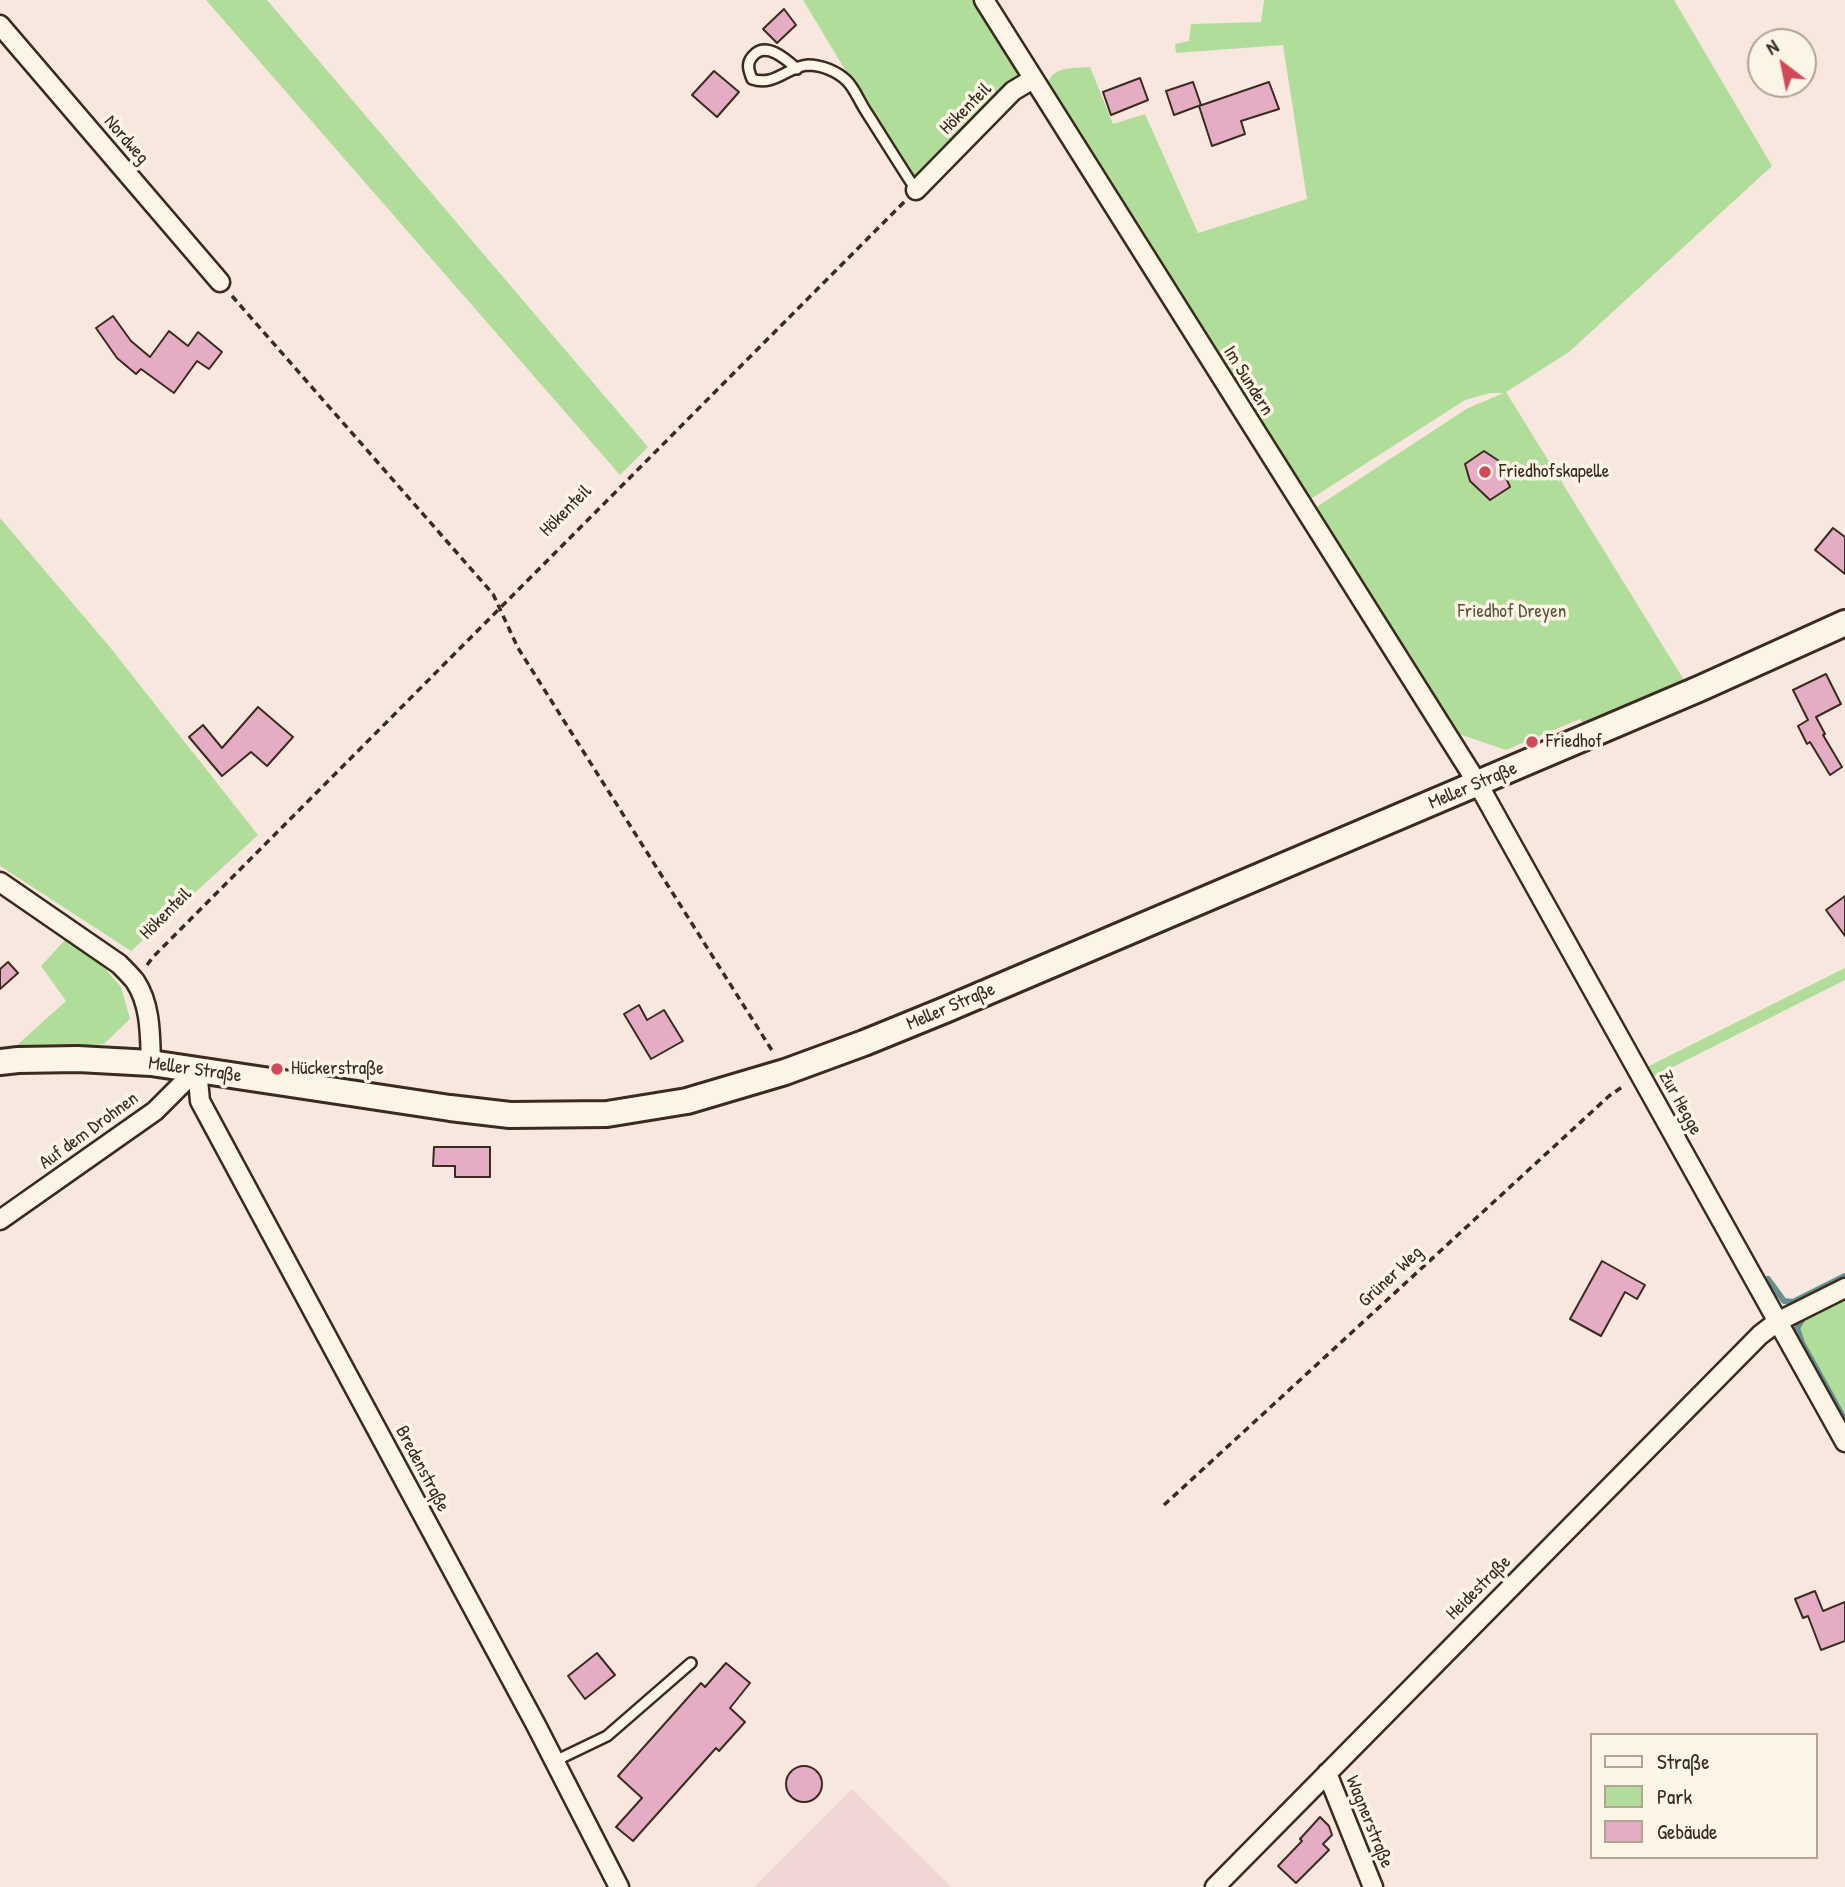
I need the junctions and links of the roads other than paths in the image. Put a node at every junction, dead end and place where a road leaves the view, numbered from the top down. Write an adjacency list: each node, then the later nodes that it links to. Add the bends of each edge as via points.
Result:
1 (984, 0): 4 (street, Im Sundern)
2 (0, 25): 6 (street, Nordweg)
3 (797, 69): 3 (lane, via 758,81 748,69 749,60 762,49 782,56); 5 (lane, via 806,65 827,68 846,81)
4 (1033, 79): 5 (street, Hökenteil, via 1013,91); 8 (street, Im Sundern)
5 (916, 190)
6 (220, 282)
7 (1845, 622): 8 (main road, Meller Straße)
8 (1478, 784): 12 (main road, Meller Straße, via 945,1010 785,1072 687,1101 607,1114 510,1115); 15 (street, Zur Hegge)
9 (0, 882): 11 (street, via 119,964 135,981 150,1028)
10 (0, 1062): 11 (main road, Meller Straße, via 78,1059)
11 (150, 1063): 12 (main road, Meller Straße)
12 (197, 1069): 13 (street, Auf dem Drohnen, via 155,1111); 18 (street, Bredenstraße, via 201,1101)
13 (0, 1220)
14 (1845, 1287): 15 (street, Heidestraße)
15 (1777, 1322): 16 (street, Zur Hegge); 19 (street, Heidestraße, via 1759,1335)
16 (1845, 1442)
17 (691, 1663): 18 (lane, via 607,1735)
18 (555, 1761): 20 (street, Bredenstraße)
19 (1327, 1773): 21 (street, Heidestraße); 22 (street, Wagnerstraße)
20 (620, 1887)
21 (1215, 1887)
22 (1373, 1887)

